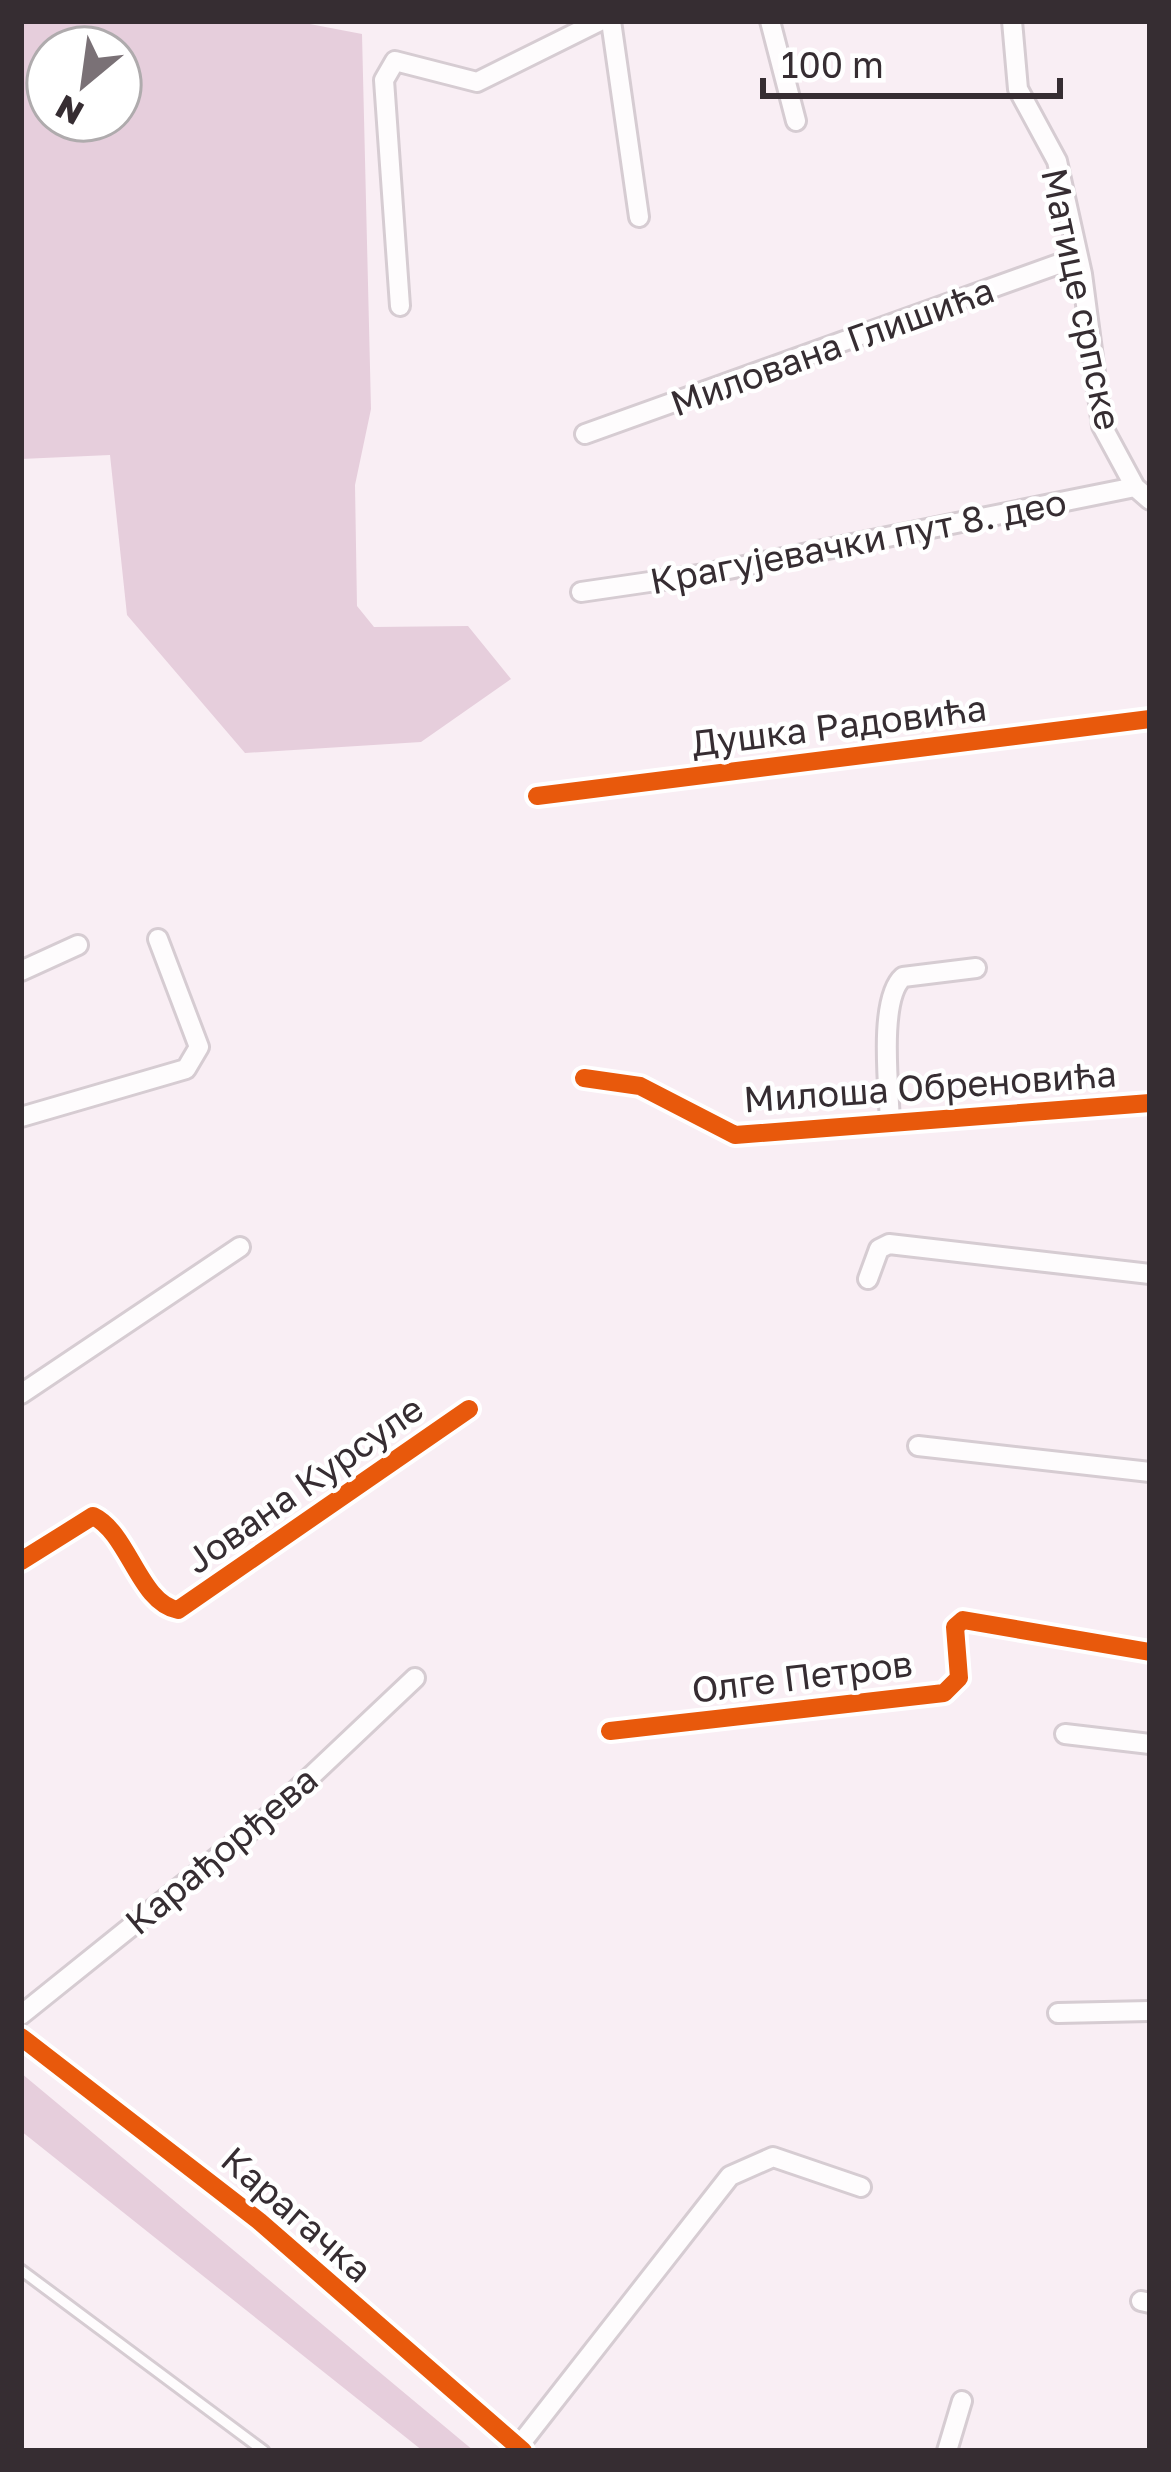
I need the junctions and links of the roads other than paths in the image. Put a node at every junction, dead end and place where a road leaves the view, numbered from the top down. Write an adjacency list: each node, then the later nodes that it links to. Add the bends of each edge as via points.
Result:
1 (600, 21): 8 (street, via 477,82 395,61 388,67)
2 (611, 21): 6 (street)
3 (770, 21): 5 (street)
4 (1012, 21): 7 (street, Матице српске, via 1018,89 1057,161)
5 (796, 121)
6 (639, 217)
7 (1078, 256): 9 (street, Милована Глишића); 10 (street, Матице српске, via 1102,426)
8 (400, 306)
9 (585, 434)
10 (1142, 494): 11 (street, Крагујевачки пут 8. део)
11 (581, 592)
12 (1150, 719): 13 (street, Душка Радовића)
13 (537, 796)
14 (158, 939): 20 (street, via 199,1047 195,1060)
15 (78, 945): 17 (street)
16 (976, 968): 21 (street, via 895,984)
17 (21, 971)
18 (584, 1078): 21 (street, Милоша Обреновића, via 640,1086 735,1135)
19 (1150, 1103): 21 (street, Милоша Обреновића)
20 (21, 1117)
21 (890, 1123)
22 (240, 1247): 25 (street)
23 (1150, 1274): 24 (street, via 889,1244 879,1249)
24 (868, 1279)
25 (21, 1394)
26 (469, 1409): 29 (street, Јована Курсуле, via 178,1610 161,1603 108,1524 94,1516)
27 (917, 1446): 28 (street)
28 (1150, 1472)
29 (21, 1561)
30 (1150, 1652): 32 (street, Олге Петров, via 963,1620 955,1628 958,1678 944,1693)
31 (415, 1678): 37 (street, Карађорђева, via 270,1815)
32 (610, 1731)
33 (1066, 1734): 34 (street)
34 (1150, 1744)
35 (1150, 2011): 36 (street)
36 (1058, 2013)
37 (21, 2015)
38 (21, 2037): 42 (street, Карагачка, via 259,2221)
39 (861, 2187): 42 (street, via 773,2157 730,2176)
40 (21, 2270): 43 (lane)
41 (962, 2401): 44 (street)
42 (520, 2449)
43 (264, 2451)
44 (947, 2451)

